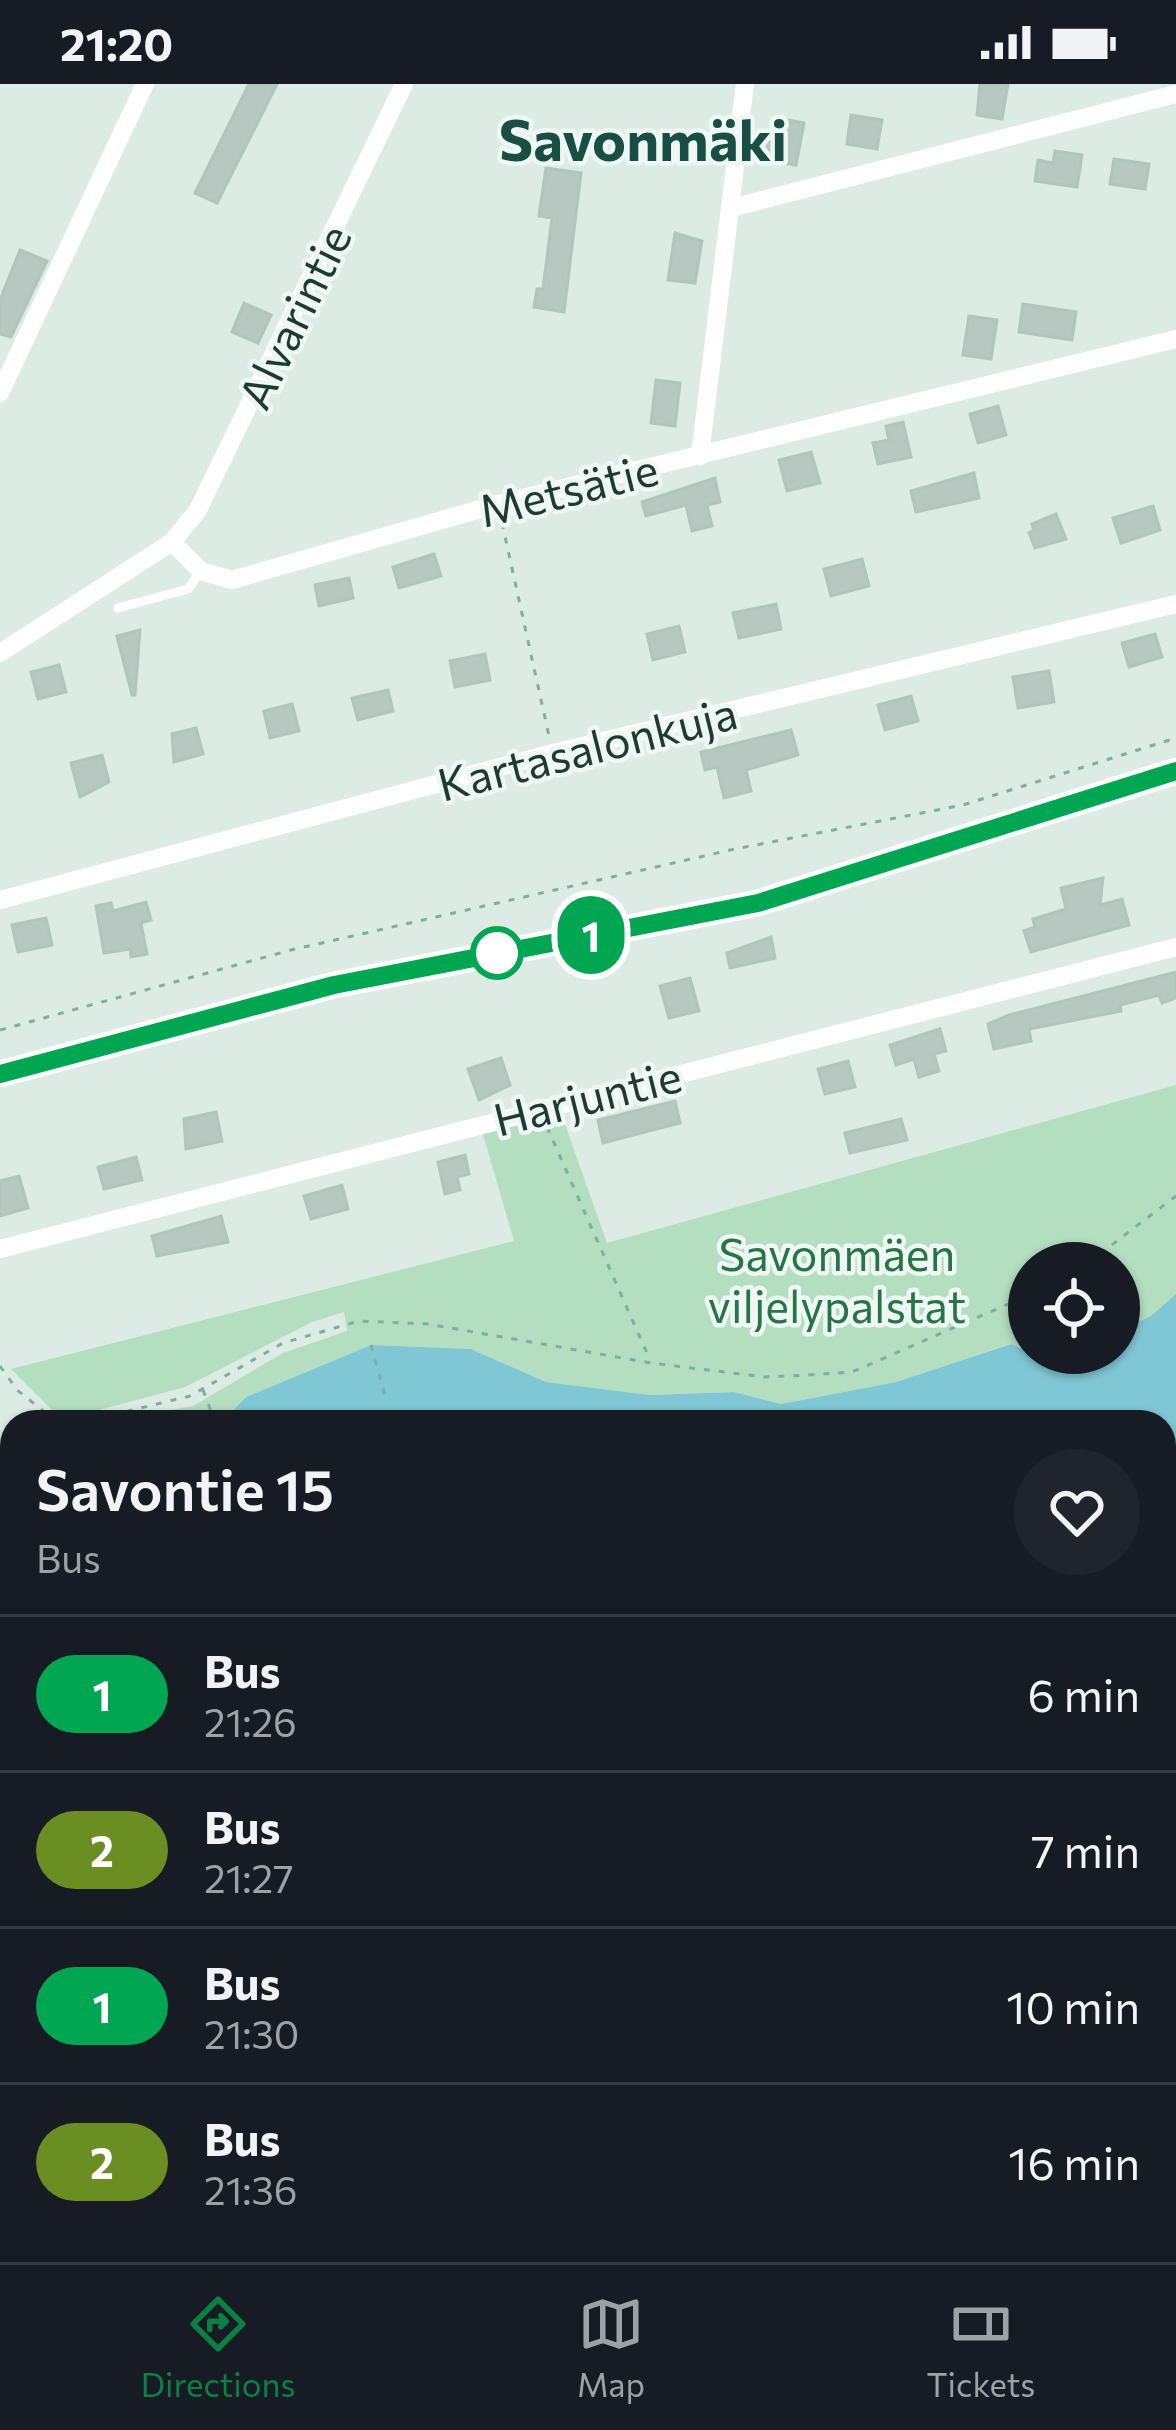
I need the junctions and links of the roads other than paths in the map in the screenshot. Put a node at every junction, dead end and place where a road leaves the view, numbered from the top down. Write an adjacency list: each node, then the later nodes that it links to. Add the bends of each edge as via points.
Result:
1 (145, 84): 7 (street)
2 (404, 84): 9 (street, Alvarintie, via 221,466)
3 (745, 84): 5 (street)
4 (1176, 94): 5 (street)
5 (731, 208): 8 (street)
6 (1176, 339): 8 (street, Metsätie)
7 (0, 393)
8 (700, 456): 10 (street, Metsätie, via 498,503 232,580)
9 (172, 542): 10 (street); 13 (street)
10 (201, 572): 12 (lane, via 188,589)
11 (1176, 604): 15 (street, Kartasalonkuja, via 553,753)
12 (118, 608)
13 (0, 653)
14 (1176, 771): 17 (street, via 758,903 334,985)
15 (0, 899)
16 (1176, 947): 18 (street, Harjuntie)
17 (0, 1074)
18 (0, 1250)

